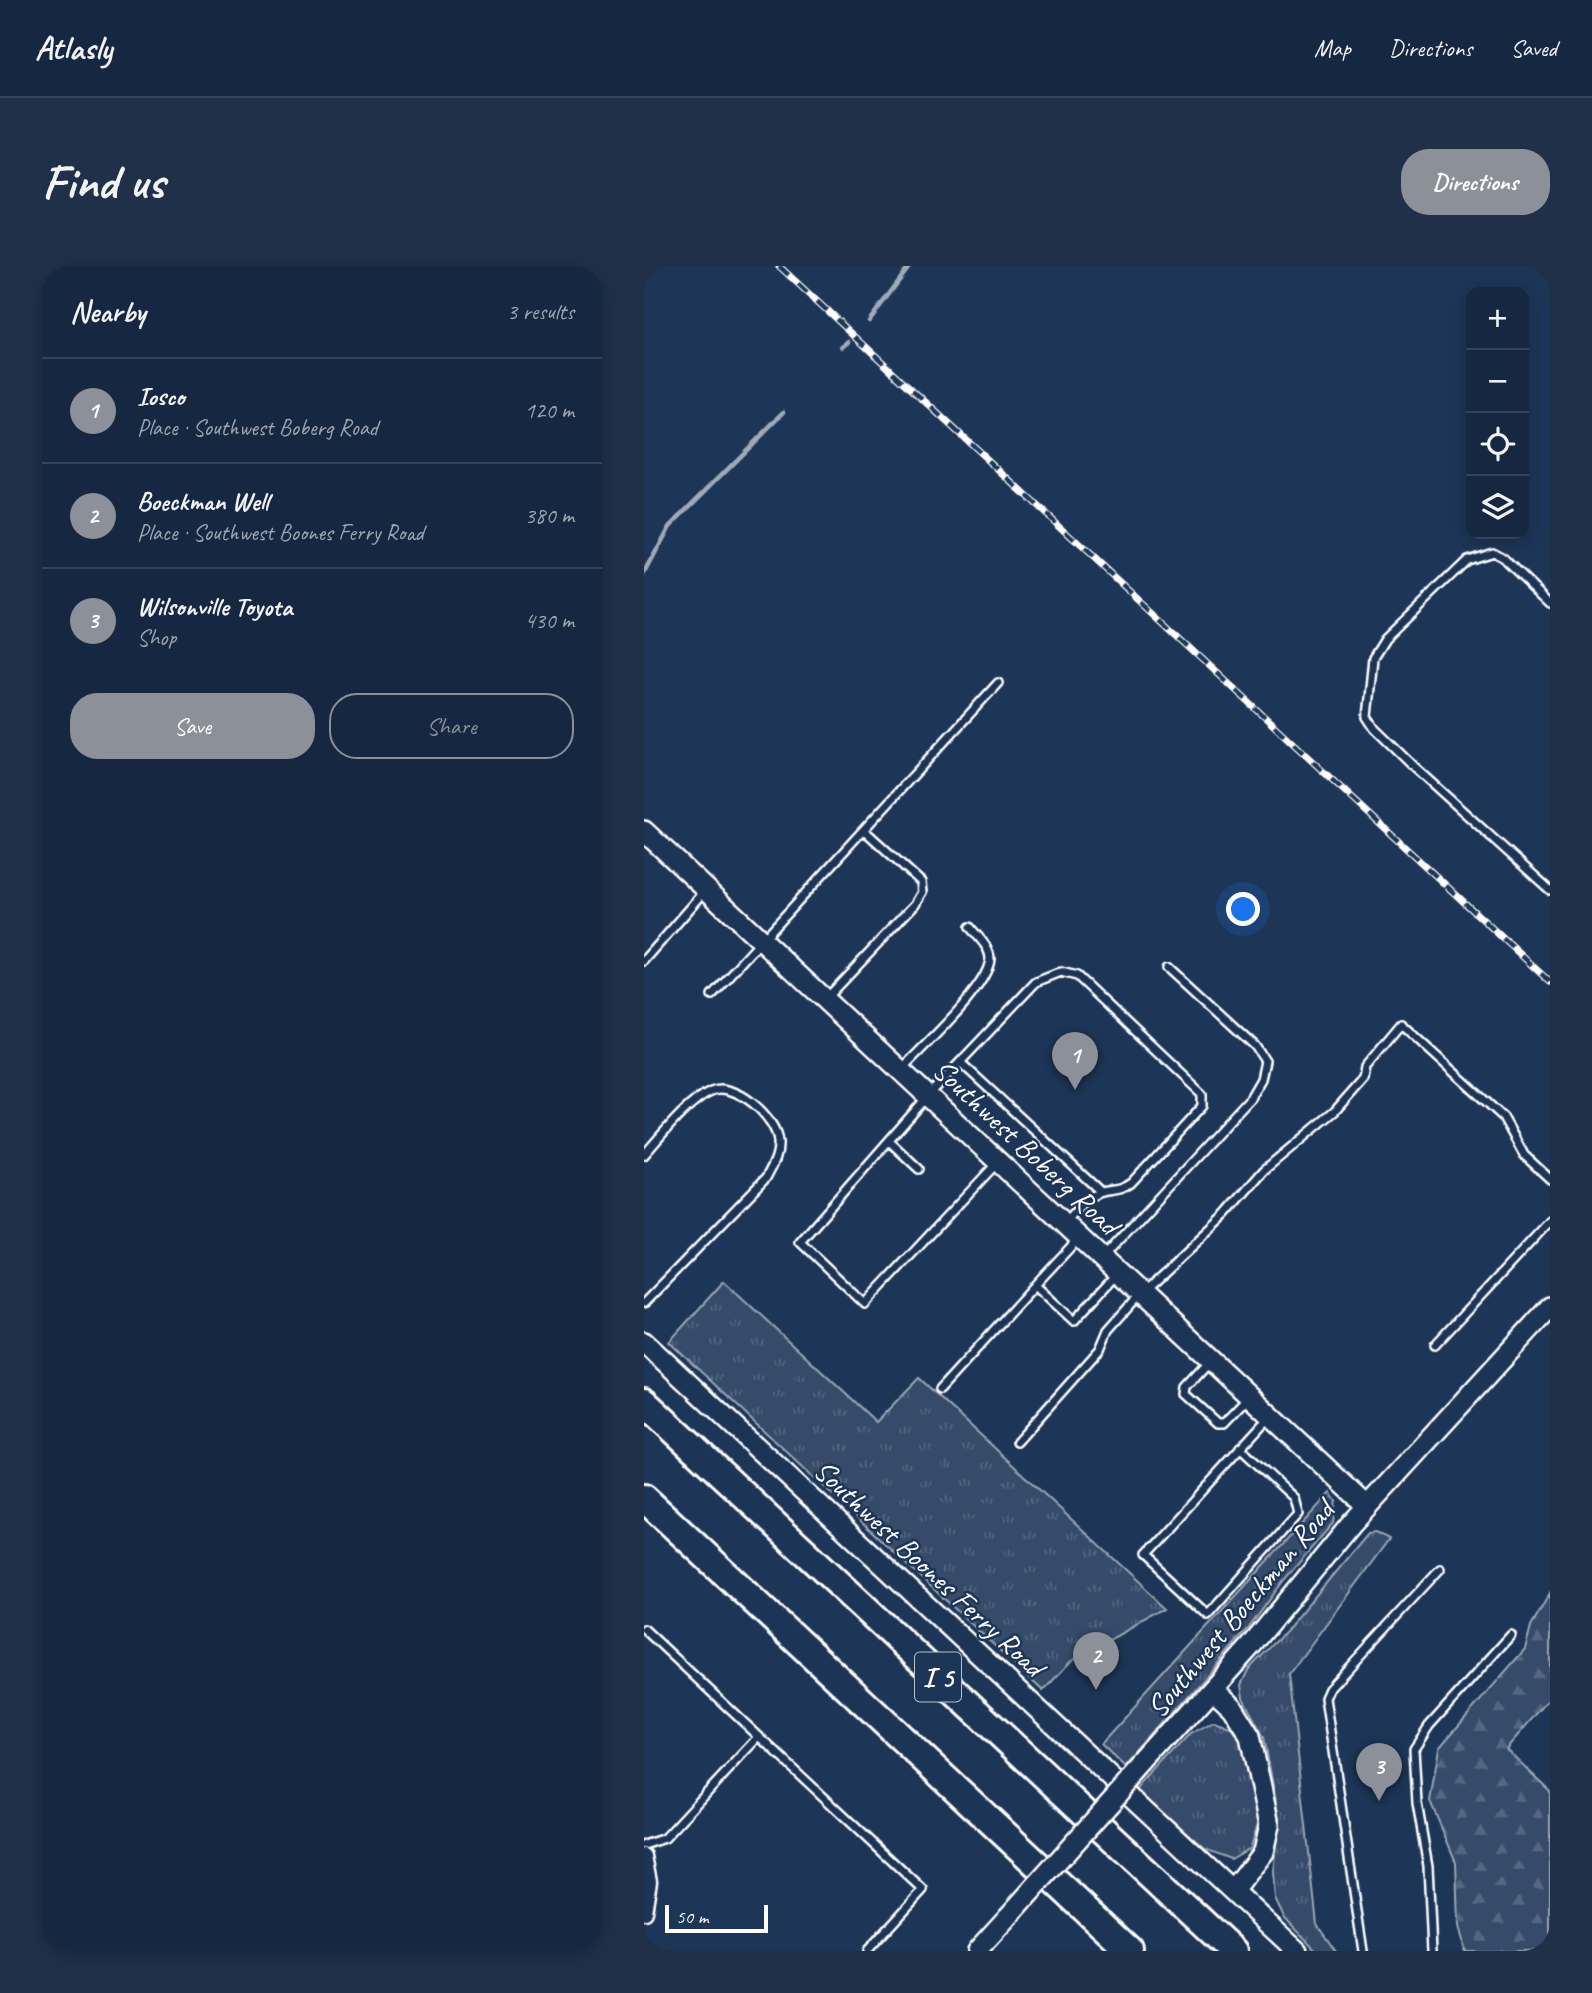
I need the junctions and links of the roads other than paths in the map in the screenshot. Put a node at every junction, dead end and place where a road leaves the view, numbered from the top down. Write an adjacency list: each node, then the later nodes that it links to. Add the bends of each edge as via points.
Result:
1 (1550, 603): 6 (lane, via 1492,552 1467,560 1385,639 1373,658 1367,716 1413,767)
2 (998, 683): 3 (lane)
3 (864, 830): 8 (lane); 12 (lane, via 921,882 922,892)
4 (646, 838): 5 (street, Southwest Boberg Road)
5 (707, 889): 8 (street, Southwest Boberg Road); 9 (lane)
6 (1550, 890)
7 (970, 927): 14 (lane, via 987,948 986,971 972,995)
8 (763, 942): 11 (lane); 12 (street, Southwest Boberg Road)
9 (644, 961)
10 (1169, 967): 25 (lane, via 1255,1045 1265,1061 1261,1079 1250,1098)
11 (712, 995)
12 (825, 1000): 14 (street, Southwest Boberg Road)
13 (960, 1062): 15 (lane); 21 (lane); 21 (lane, via 1036,982 1061,972 1077,976 1202,1094 1202,1106 1131,1183 1119,1192)
14 (901, 1071): 15 (street, Southwest Boberg Road)
15 (928, 1096): 16 (lane); 18 (street, Southwest Boberg Road)
16 (889, 1141): 18 (lane, via 800,1242 865,1304); 19 (lane)
17 (644, 1155): 29 (lane, via 712,1090 726,1089 741,1096 771,1122 778,1140 777,1157 766,1178)
18 (998, 1162): 23 (street, Southwest Boberg Road)
19 (919, 1169)
20 (1550, 1179): 28 (lane, via 1524,1155 1503,1117 1401,1024 1335,1111 1264,1170 1186,1253)
21 (1101, 1192): 23 (lane, via 1086,1200)
22 (1550, 1221): 32 (lane)
23 (1064, 1223): 24 (street, Southwest Boberg Road)
24 (1080, 1238): 25 (street, Southwest Boberg Road); 27 (lane)
25 (1101, 1258): 26 (street, Southwest Boberg Road)
26 (1118, 1273): 27 (lane, via 1074,1321); 28 (street, Southwest Boberg Road)
27 (1035, 1285): 34 (lane)
28 (1140, 1294): 33 (street, Southwest Boberg Road); 38 (lane, via 1108,1330 1100,1349)
29 (644, 1303)
30 (1550, 1307): 41 (street, Southwest Boeckman Road)
31 (644, 1342): 49 (street, Southwest Boones Ferry Road)
32 (1435, 1345)
33 (1211, 1360): 35 (street, Southwest Boberg Road); 35 (lane, via 1186,1387 1186,1394 1218,1423 1224,1423)
34 (940, 1389)
35 (1250, 1396): 37 (street, Southwest Boberg Road)
36 (644, 1402): 54 (highway, I 5)
37 (1271, 1416): 39 (lane); 41 (street, Southwest Boberg Road)
38 (1017, 1442)
39 (1240, 1448): 39 (lane, via 1143,1555 1208,1615 1298,1514 1294,1498)
40 (644, 1499): 53 (highway, I 5)
41 (1367, 1506): 45 (street, Southwest Boeckman Road)
42 (1440, 1569): 56 (lane, via 1329,1689 1325,1699)
43 (644, 1629): 46 (lane)
44 (1511, 1634): 57 (lane, via 1414,1749 1428,1866)
45 (1213, 1689): 49 (street, via 1251,1736 1269,1825 1263,1852); 52 (street, Southwest Boeckman Road, bridge)
46 (759, 1737): 47 (lane, via 665,1838); 51 (lane, via 923,1890)
47 (644, 1845)
48 (644, 1856): 50 (street, via 649,1881)
49 (1233, 1891): 55 (street, Southwest Boones Ferry Road)
50 (644, 1912)
51 (867, 1951)
52 (977, 1951)
53 (1130, 1951)
54 (1233, 1951)
55 (1297, 1951)
56 (1363, 1951)
57 (1432, 1951)

